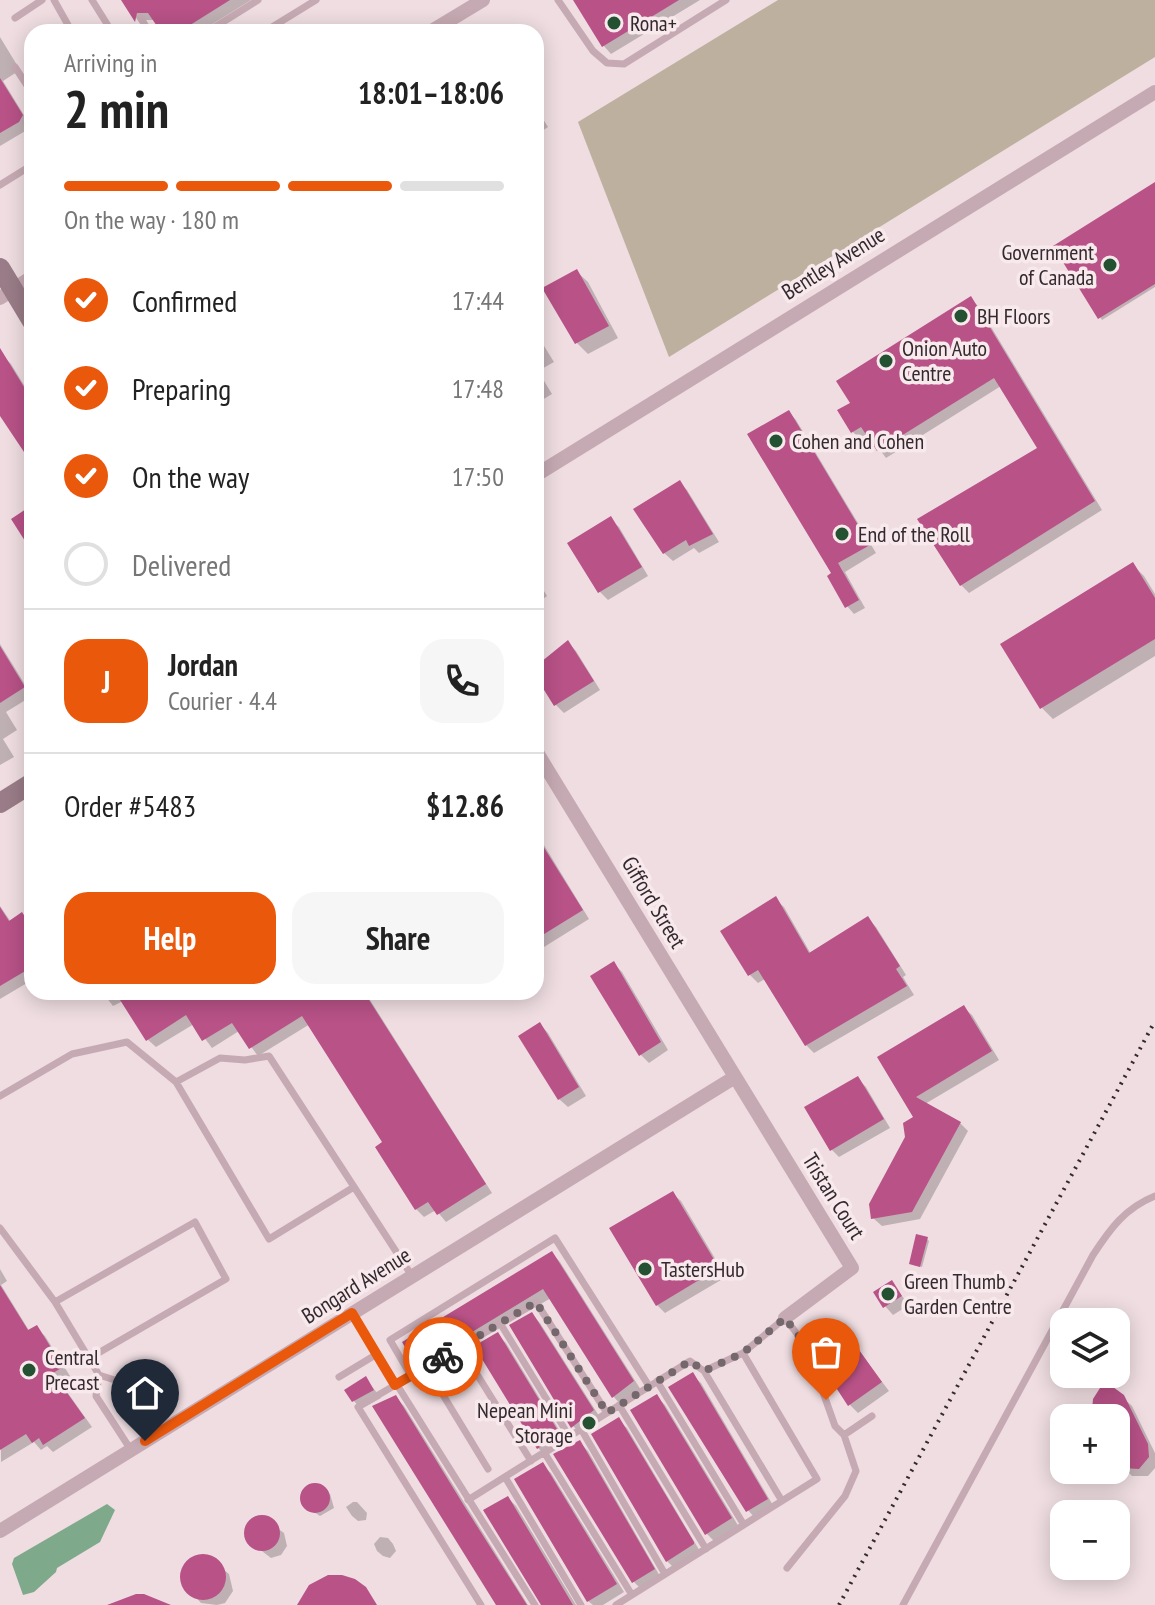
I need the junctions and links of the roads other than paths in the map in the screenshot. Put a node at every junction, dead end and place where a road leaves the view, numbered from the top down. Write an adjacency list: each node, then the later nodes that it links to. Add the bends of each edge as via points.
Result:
1 (42, 0): 9 (lane)
2 (54, 0): 11 (lane)
3 (92, 0): 12 (lane)
4 (258, 0): 14 (lane)
5 (316, 0): 15 (lane)
6 (483, 0): 16 (street)
7 (558, 0): 8 (lane, via 593,51 607,63 624,64)
8 (726, 0)
9 (15, 18)
10 (141, 18): 13 (lane)
11 (68, 24)
12 (107, 24)
13 (144, 24)
14 (220, 24)
15 (277, 24)
16 (443, 24)
17 (15, 67): 18 (lane)
18 (24, 81)
19 (1155, 92): 26 (street, Bentley Avenue)
20 (24, 170): 21 (lane)
21 (1, 183)
22 (0, 268): 24 (street)
23 (24, 282): 24 (street)
24 (7, 294): 25 (street)
25 (24, 312)
26 (544, 470)
27 (544, 764): 30 (street, Gifford Street)
28 (24, 788): 29 (street)
29 (0, 803)
30 (735, 1077): 36 (street, Bongard Avenue); 39 (street, Tristan Court, via 852,1268)
31 (176, 1082): 32 (lane, via 127,1042 72,1054); 33 (lane, via 220,1058 269,1056); 33 (lane, via 269,1239)
32 (0, 1096)
33 (354, 1187): 36 (lane)
34 (1155, 1196): 77 (lane, via 1115,1223 1093,1255)
35 (0, 1228): 37 (lane)
36 (412, 1276): 38 (street, Bongard Avenue)
37 (55, 1302): 44 (lane); 44 (lane, via 195,1222 226,1279)
38 (352, 1313): 43 (lane); 57 (street, Bongard Avenue)
39 (785, 1318): 42 (lane); 58 (lane, via 807,1347 835,1426)
40 (500, 1323): 41 (lane); 54 (lane, via 536,1302); 59 (lane)
41 (460, 1347): 45 (lane); 62 (lane)
42 (743, 1353): 46 (lane); 66 (lane, via 817,1479)
43 (377, 1354): 49 (lane); 51 (lane)
44 (88, 1359): 47 (lane)
45 (426, 1367): 48 (lane); 63 (lane)
46 (704, 1371): 50 (lane, via 690,1361); 66 (lane)
47 (99, 1375): 57 (lane, via 121,1382); 60 (lane, via 96,1396)
48 (411, 1376): 51 (lane); 52 (lane, via 390,1340 555,1238)
49 (339, 1377)
50 (657, 1381): 52 (lane); 67 (lane)
51 (395, 1385): 65 (lane); 73 (lane, via 358,1407)
52 (649, 1386): 53 (lane)
53 (619, 1405): 54 (lane); 69 (lane)
54 (607, 1413): 56 (lane)
55 (872, 1416): 58 (lane)
56 (581, 1429): 59 (lane); 71 (lane)
57 (156, 1434): 60 (street, Bongard Avenue)
58 (844, 1435): 70 (lane, via 856,1471 845,1496)
59 (569, 1436): 61 (lane)
60 (131, 1450): 68 (street, Bongard Avenue)
61 (544, 1452): 62 (lane); 72 (lane)
62 (531, 1461): 64 (lane)
63 (488, 1469)
64 (505, 1477): 65 (lane); 75 (lane)
65 (468, 1500): 74 (lane)
66 (782, 1501): 67 (lane)
67 (744, 1525): 69 (lane)
68 (0, 1531)
69 (706, 1549): 71 (lane)
70 (787, 1568)
71 (665, 1574): 72 (lane)
72 (632, 1595): 76 (lane)
73 (481, 1605)
74 (535, 1605)
75 (581, 1605)
76 (616, 1605)
77 (903, 1605)

